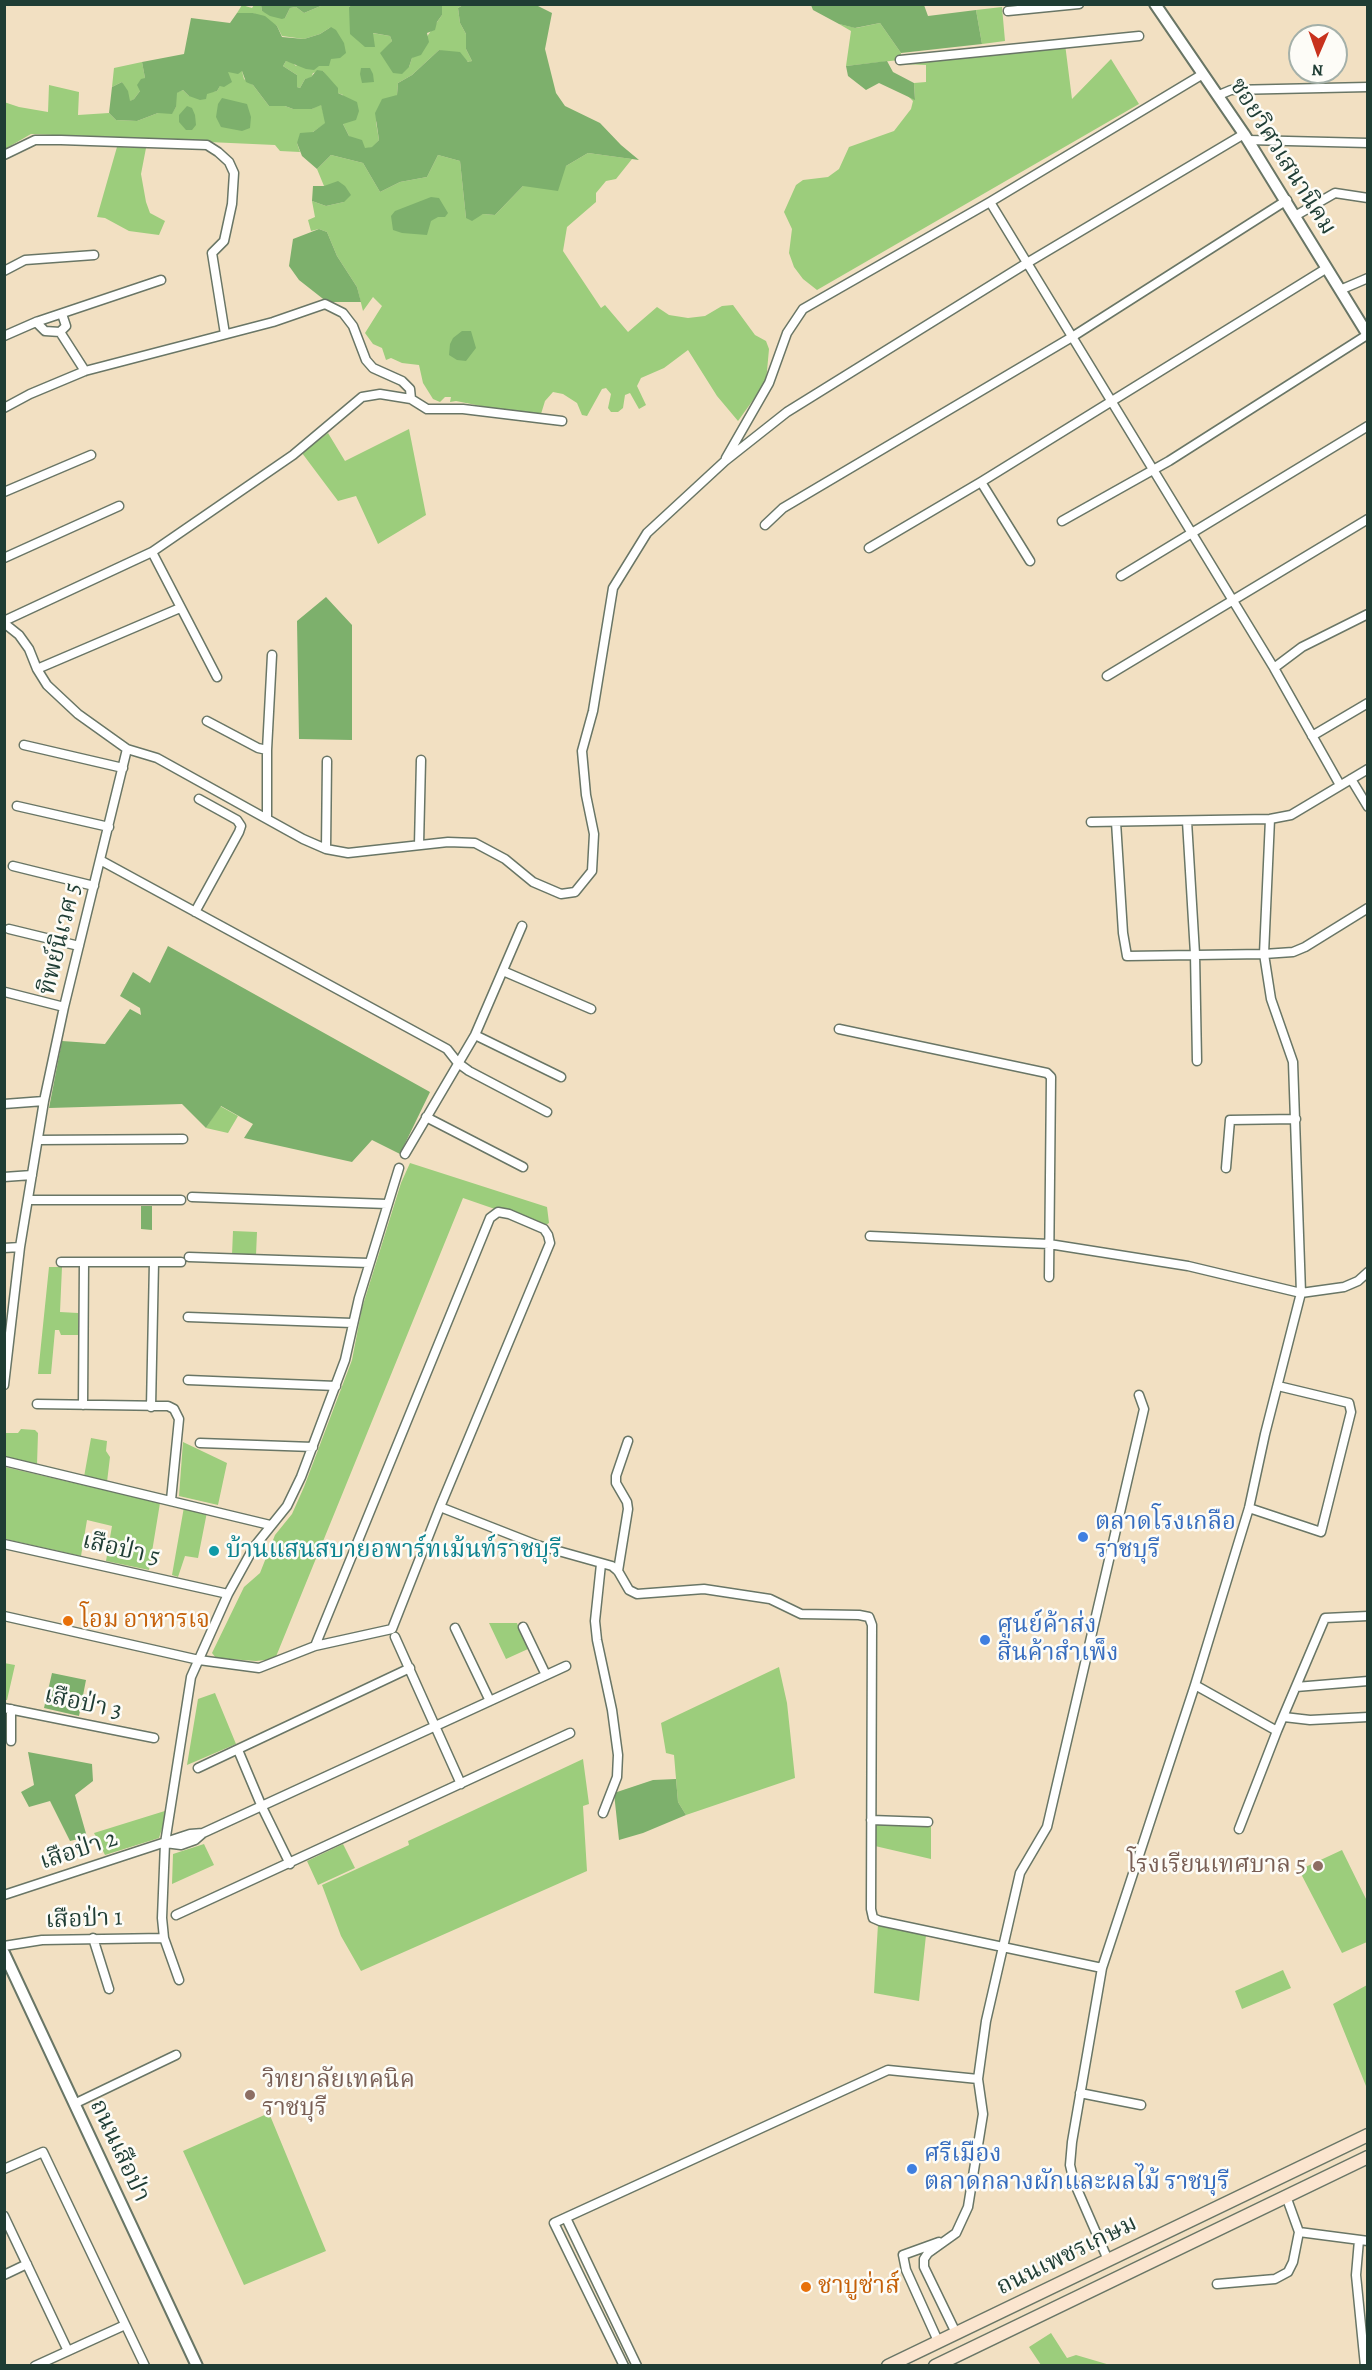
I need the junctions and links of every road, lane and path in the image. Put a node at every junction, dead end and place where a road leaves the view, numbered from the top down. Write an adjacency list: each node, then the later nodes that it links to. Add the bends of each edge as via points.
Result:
1 (1079, 4): 3 (street)
2 (1155, 4): 6 (street, ซอยวิศวเสนานิคม)
3 (1008, 11)
4 (1139, 36): 5 (street)
5 (900, 60)
6 (1203, 74): 8 (street, ซอยวิศวเสนานิคม); 14 (street)
7 (1368, 87): 8 (street, via 1231,90)
8 (1219, 95): 9 (street, ซอยวิศวเสนานิคม)
9 (1246, 137): 10 (street); 13 (street, ซอยวิศวเสนานิคม); 17 (street)
10 (1368, 143)
11 (4, 155): 26 (street, via 35,140 207,145 218,152 234,173 224,242 213,252)
12 (1368, 198): 15 (street, via 1335,193)
13 (1287, 201): 15 (street, ซอยวิศวเสนานิคม); 29 (street)
14 (990, 202): 17 (street); 37 (street, via 803,309 787,333 769,383)
15 (1295, 216): 18 (street, ซอยวิศวเสนานิคม)
16 (94, 255): 19 (street, via 25,260)
17 (1027, 263): 29 (street); 37 (street, via 787,412)
18 (1328, 268): 22 (street, ซอยวิศวเสนานิคม); 32 (street)
19 (4, 271)
20 (1368, 278): 22 (street)
21 (161, 280): 23 (street)
22 (1340, 290): 27 (street, ซอยวิศวเสนานิคม)
23 (62, 314): 24 (street); 25 (street, via 66,326)
24 (36, 322): 25 (street, via 49,332); 28 (street)
25 (60, 332): 30 (street)
26 (225, 334): 30 (street); 31 (street, via 325,304 343,313 353,326 373,368 402,381 410,389)
27 (1367, 335): 38 (street)
28 (4, 336)
29 (1072, 337): 32 (street); 44 (street, via 820,485 783,508)
30 (85, 371): 33 (street)
31 (411, 399): 34 (street, via 427,408); 47 (street, via 380,394 362,398 293,455)
32 (1112, 402): 38 (street); 39 (street)
33 (4, 408)
34 (562, 420)
35 (1368, 426): 45 (street)
36 (91, 455): 40 (street)
37 (725, 461): 81 (street, via 647,533 613,588 593,711 582,751 594,834 592,871 587,878 575,892 561,894 533,882 505,859 475,843)
38 (1153, 470): 43 (street); 45 (street)
39 (981, 482): 46 (street); 49 (street)
40 (4, 492)
41 (119, 506): 48 (street)
42 (1368, 519): 51 (street)
43 (1062, 521)
44 (765, 525)
45 (1192, 534): 50 (street); 51 (street)
46 (869, 548)
47 (152, 552): 52 (street); 54 (street)
48 (4, 558)
49 (1030, 561)
50 (1121, 576)
51 (1233, 600): 56 (street); 58 (street)
52 (180, 608): 57 (street); 59 (street)
53 (1368, 614): 56 (street, via 1302,647)
54 (4, 622): 57 (street, via 24,642)
55 (272, 655): 65 (street)
56 (1274, 668): 62 (street)
57 (37, 669): 64 (street, via 61,700)
58 (1107, 676)
59 (217, 677)
60 (1368, 703): 62 (street)
61 (207, 721): 65 (street)
62 (1312, 736): 71 (street)
63 (24, 745): 68 (street)
64 (127, 749): 68 (street, ทิพย์นิเวศ 5); 75 (street, via 157,758)
65 (267, 750): 75 (street)
66 (421, 760): 81 (street)
67 (327, 761): 82 (street)
68 (123, 768): 80 (street, ทิพย์นิเวศ 5)
69 (1368, 769): 70 (street)
70 (1351, 779): 71 (street); 74 (street)
71 (1340, 784): 76 (street, via 1291,815)
72 (199, 799): 87 (street, via 241,826)
73 (17, 806): 80 (street)
74 (1368, 807)
75 (267, 818): 82 (street)
76 (1270, 819): 77 (street); 92 (street)
77 (1187, 821): 79 (street); 91 (street)
78 (1091, 822): 79 (street)
79 (1116, 822): 91 (street, via 1125,953 1138,957)
80 (109, 827): 83 (street, ทิพย์นิเวศ 5)
81 (419, 844): 82 (street, via 348,853)
82 (326, 849)
83 (100, 860): 85 (street, ทิพย์นิเวศ 5); 87 (street)
84 (13, 866): 85 (street)
85 (94, 886): 90 (street, ทิพย์นิเวศ 5)
86 (1368, 908): 92 (street, via 1305,947)
87 (195, 912): 100 (street, via 447,1049)
88 (522, 926): 93 (street)
89 (9, 928): 90 (street)
90 (79, 946): 95 (street, ทิพย์นิเวศ 5)
91 (1195, 954): 92 (street); 99 (street)
92 (1264, 954): 106 (street, via 1271,999 1293,1062)
93 (503, 971): 96 (street); 98 (street)
94 (5, 992): 95 (street)
95 (64, 1007): 102 (street, ทิพย์นิเวศ 5)
96 (591, 1009)
97 (839, 1029): 120 (street, via 1047,1073 1051,1077)
98 (475, 1035): 100 (street); 101 (street)
99 (1197, 1061)
100 (458, 1063): 104 (street); 105 (street)
101 (561, 1077)
102 (44, 1101): 103 (street); 108 (street, ทิพย์นิเวศ 5)
103 (4, 1104)
104 (547, 1112)
105 (426, 1117): 109 (street); 110 (street)
106 (1296, 1119): 112 (street, via 1230,1120); 129 (street)
107 (183, 1139): 108 (street)
108 (38, 1140): 113 (street, ทิพย์นิเวศ 5)
109 (405, 1154)
110 (523, 1167)
111 (399, 1168): 118 (street)
112 (1226, 1168)
113 (32, 1175): 114 (street); 116 (street, ทิพย์นิเวศ 5)
114 (4, 1177)
115 (192, 1197): 118 (street)
116 (29, 1200): 117 (street); 121 (street, ทิพย์นิเวศ 5)
117 (181, 1200)
118 (387, 1204): 126 (street)
119 (870, 1236): 120 (street)
120 (1049, 1244): 128 (street); 129 (street, via 1188,1266)
121 (20, 1247): 122 (street); 131 (street, ทิพย์นิเวศ 5)
122 (4, 1248)
123 (61, 1262): 124 (street)
124 (84, 1262): 125 (street); 139 (street)
125 (154, 1262): 126 (street, via 185,1259); 140 (street)
126 (369, 1263): 132 (street)
127 (1368, 1272): 129 (street, via 1344,1287)
128 (1049, 1277)
129 (1301, 1293): 136 (street)
130 (188, 1317): 132 (street)
131 (9, 1320): 134 (street, ทิพย์นิเวศ 5)
132 (352, 1323): 135 (street)
133 (188, 1380): 135 (street)
134 (4, 1385)
135 (336, 1386): 143 (street)
136 (1278, 1386): 147 (street); 147 (street, via 1349,1403 1351,1412 1321,1532)
137 (1139, 1395): 190 (street, via 1144,1409 1047,1827 1020,1873)
138 (37, 1404): 139 (street)
139 (83, 1405): 140 (street)
140 (151, 1407): 145 (street, via 168,1406 178,1413)
141 (628, 1441): 151 (street, via 616,1476 628,1509)
142 (200, 1443): 143 (street)
143 (313, 1447): 148 (street, via 287,1506)
144 (4, 1461): 145 (street)
145 (171, 1500): 148 (street)
146 (440, 1507): 150 (street, via 537,1545); 158 (street, via 392,1629); 158 (street, via 550,1243 544,1229 509,1214 498,1212 490,1218)
147 (1249, 1508): 164 (street)
148 (270, 1525): 152 (street)
149 (4, 1544): 152 (street, เสือป่า 5)
150 (601, 1564): 151 (street); 179 (street, via 595,1621 618,1755 617,1777)
151 (618, 1571): 180 (street, via 629,1590 637,1594 705,1588 770,1599 801,1614 869,1617)
152 (228, 1594): 159 (street)
153 (4, 1616): 159 (street)
154 (1368, 1616): 165 (street, via 1324,1618)
155 (523, 1626): 162 (street)
156 (455, 1628): 166 (street)
157 (395, 1638): 161 (street)
158 (315, 1646): 159 (street, via 259,1668)
159 (200, 1659): 183 (street, via 191,1677)
160 (566, 1666): 162 (street, เสือป่า 2)
161 (410, 1668): 170 (street); 175 (street)
162 (546, 1675): 166 (street, เสือป่า 2)
163 (1368, 1681): 165 (street)
164 (1195, 1685): 171 (street); 192 (street)
165 (1296, 1688): 168 (street)
166 (490, 1701): 170 (street, เสือป่า 2)
167 (8, 1708): 173 (street, เสือป่า 3); 174 (street)
168 (1284, 1717): 169 (street); 171 (street)
169 (1368, 1717)
170 (436, 1726): 177 (street); 178 (street, เสือป่า 2)
171 (1277, 1731): 182 (street)
172 (570, 1732): 177 (street)
173 (154, 1738)
174 (10, 1741)
175 (238, 1750): 176 (street); 178 (street)
176 (198, 1768)
177 (461, 1784): 184 (street)
178 (262, 1807): 183 (street, เสือป่า 2, via 195,1840 181,1845); 184 (street)
179 (603, 1813)
180 (871, 1820): 181 (street); 190 (street, via 873,1918)
181 (928, 1822)
182 (1239, 1829)
183 (165, 1843): 185 (street, เสือป่า 2); 188 (street)
184 (290, 1864): 186 (street)
185 (4, 1895)
186 (176, 1915)
187 (93, 1938): 188 (street, เสือป่า 1); 189 (street, เสือป่า 1); 194 (street)
188 (164, 1938): 193 (street)
189 (4, 1946)
190 (1002, 1948): 192 (street); 196 (street)
191 (4, 1953): 198 (street, ถนนเสือป่า)
192 (1102, 1968): 197 (street)
193 (180, 1980)
194 (109, 1989)
195 (176, 2055): 198 (street)
196 (978, 2079): 205 (street, via 888,2070); 208 (street, via 983,2114 973,2184 962,2224)
197 (1080, 2093): 199 (street); 209 (street, via 1071,2173)
198 (74, 2104): 223 (street, ถนนเสือป่า)
199 (1141, 2105)
200 (1368, 2135): 209 (main road, ถนนเพชรเกษม)
201 (1368, 2157): 203 (main road, ถนนเพชรเกษม)
202 (4, 2169): 215 (street, via 43,2152)
203 (1286, 2196): 206 (street); 220 (main road, ถนนเพชรเกษม)
204 (4, 2216): 210 (street)
205 (566, 2218): 213 (street); 214 (street, via 554,2223)
206 (1299, 2232): 207 (street); 212 (street, via 1288,2272 1275,2279)
207 (1363, 2240): 228 (street, via 1356,2275)
208 (943, 2242): 216 (street, via 928,2253 924,2267); 217 (street, via 903,2255 906,2271)
209 (1108, 2260): 216 (main road, ถนนเพชรเกษม)
210 (27, 2264): 211 (street); 219 (street)
211 (4, 2275)
212 (1217, 2284)
213 (610, 2309): 214 (street); 225 (street)
214 (599, 2315): 224 (street)
215 (125, 2325): 219 (street); 222 (street)
216 (956, 2333): 217 (main road, ถนนเพชรเกษม)
217 (938, 2341): 218 (main road); 220 (main road, ถนนเพชรเกษม, via 941,2350)
218 (919, 2350): 226 (main road); 227 (main road)
219 (68, 2351): 221 (street)
220 (935, 2365)
221 (35, 2366)
222 (145, 2366)
223 (197, 2366)
224 (624, 2366)
225 (637, 2366)
226 (888, 2366)
227 (912, 2366)
228 (1365, 2366)

